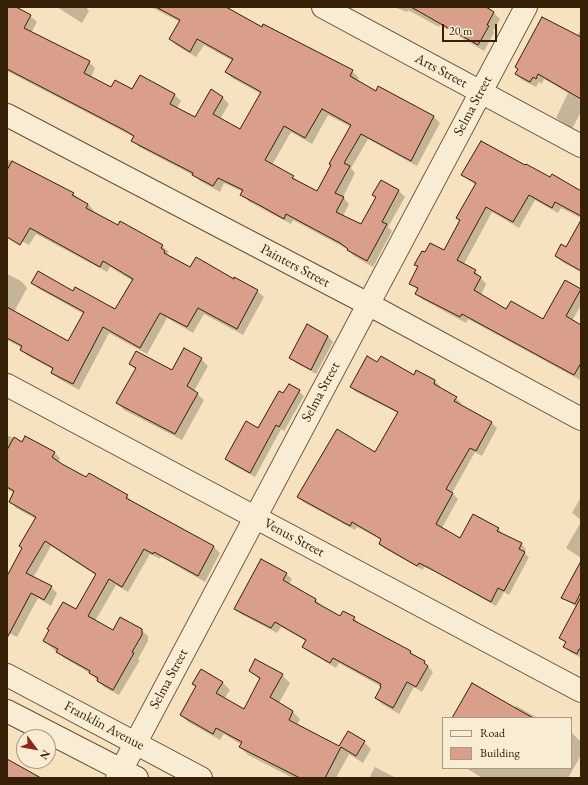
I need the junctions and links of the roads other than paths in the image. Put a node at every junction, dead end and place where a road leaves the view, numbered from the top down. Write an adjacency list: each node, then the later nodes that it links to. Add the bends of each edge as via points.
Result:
1 (323, 7): 3 (street, Arts Street)
2 (526, 7): 3 (street, Selma Street)
3 (481, 92): 5 (street, Arts Street); 6 (street, Selma Street)
4 (7, 115): 6 (street, Painters Street)
5 (581, 146)
6 (368, 304): 8 (street, Painters Street); 9 (street, Selma Street)
7 (7, 385): 9 (street, Venus Street)
8 (581, 419)
9 (255, 517): 11 (street, Venus Street); 13 (street, Selma Street)
10 (7, 675): 13 (street, Franklin Avenue)
11 (581, 691)
12 (7, 711): 14 (street)
13 (135, 743): 14 (street, Selma Street); 15 (street, Franklin Avenue)
14 (125, 775)
15 (201, 778)

